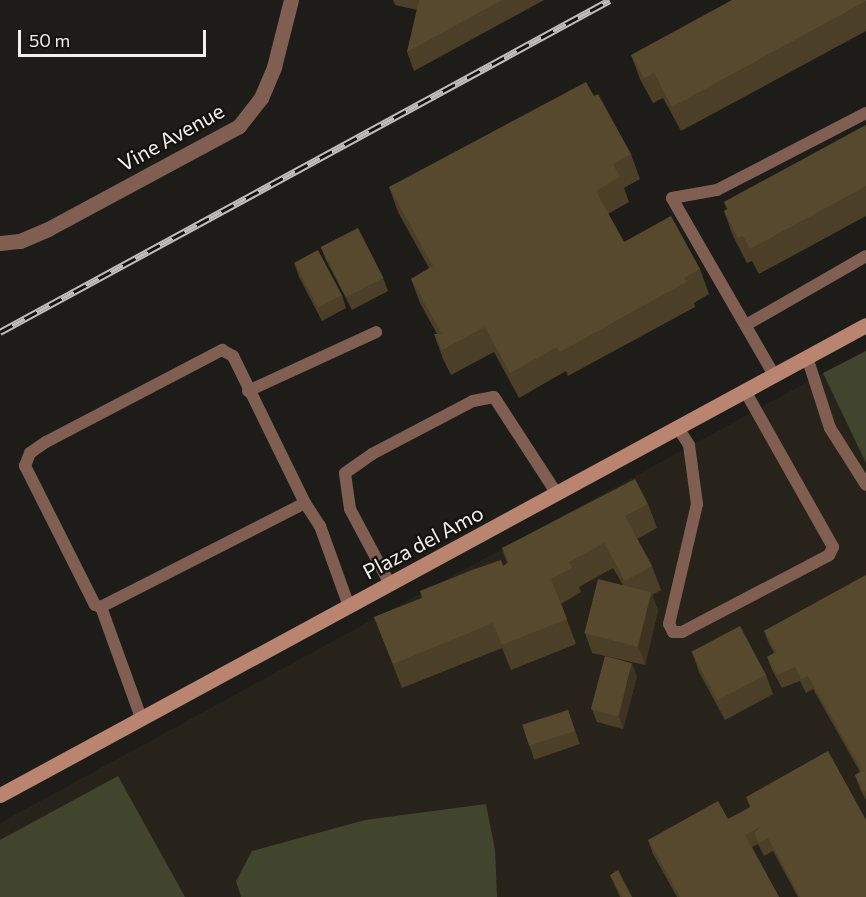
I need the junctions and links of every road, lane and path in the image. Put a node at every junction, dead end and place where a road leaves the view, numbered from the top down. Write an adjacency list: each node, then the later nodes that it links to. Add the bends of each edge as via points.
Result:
1 (291, 0): 3 (street, Vine Avenue, via 270,77 261,98 239,126 48,229 20,241)
2 (866, 113): 5 (lane, via 717,190 672,198)
3 (0, 243)
4 (866, 256): 5 (lane)
5 (746, 325): 9 (lane)
6 (866, 325): 8 (main road, Plaza del Amo)
7 (376, 332): 10 (lane)
8 (807, 357): 9 (main road, Plaza del Amo); 13 (lane, via 830,428)
9 (774, 375): 11 (main road, Plaza del Amo)
10 (248, 391): 15 (lane); 18 (lane, via 233,356 222,350 30,453 26,466 95,605)
11 (745, 391): 12 (main road, Plaza del Amo); 12 (lane, via 833,547 829,555 682,632 673,632 669,624 697,504 689,445)
12 (678, 428): 14 (main road, Plaza del Amo)
13 (866, 485)
14 (557, 494): 16 (main road, Plaza del Amo); 16 (lane, via 494,397 473,401 372,454 345,473 350,509)
15 (305, 503): 17 (lane, via 320,526); 18 (lane)
16 (390, 584): 17 (main road, Plaza del Amo)
17 (349, 606): 19 (main road, Plaza del Amo)
18 (101, 607): 19 (lane)
19 (142, 720): 20 (main road, Plaza del Amo)
20 (0, 795)

